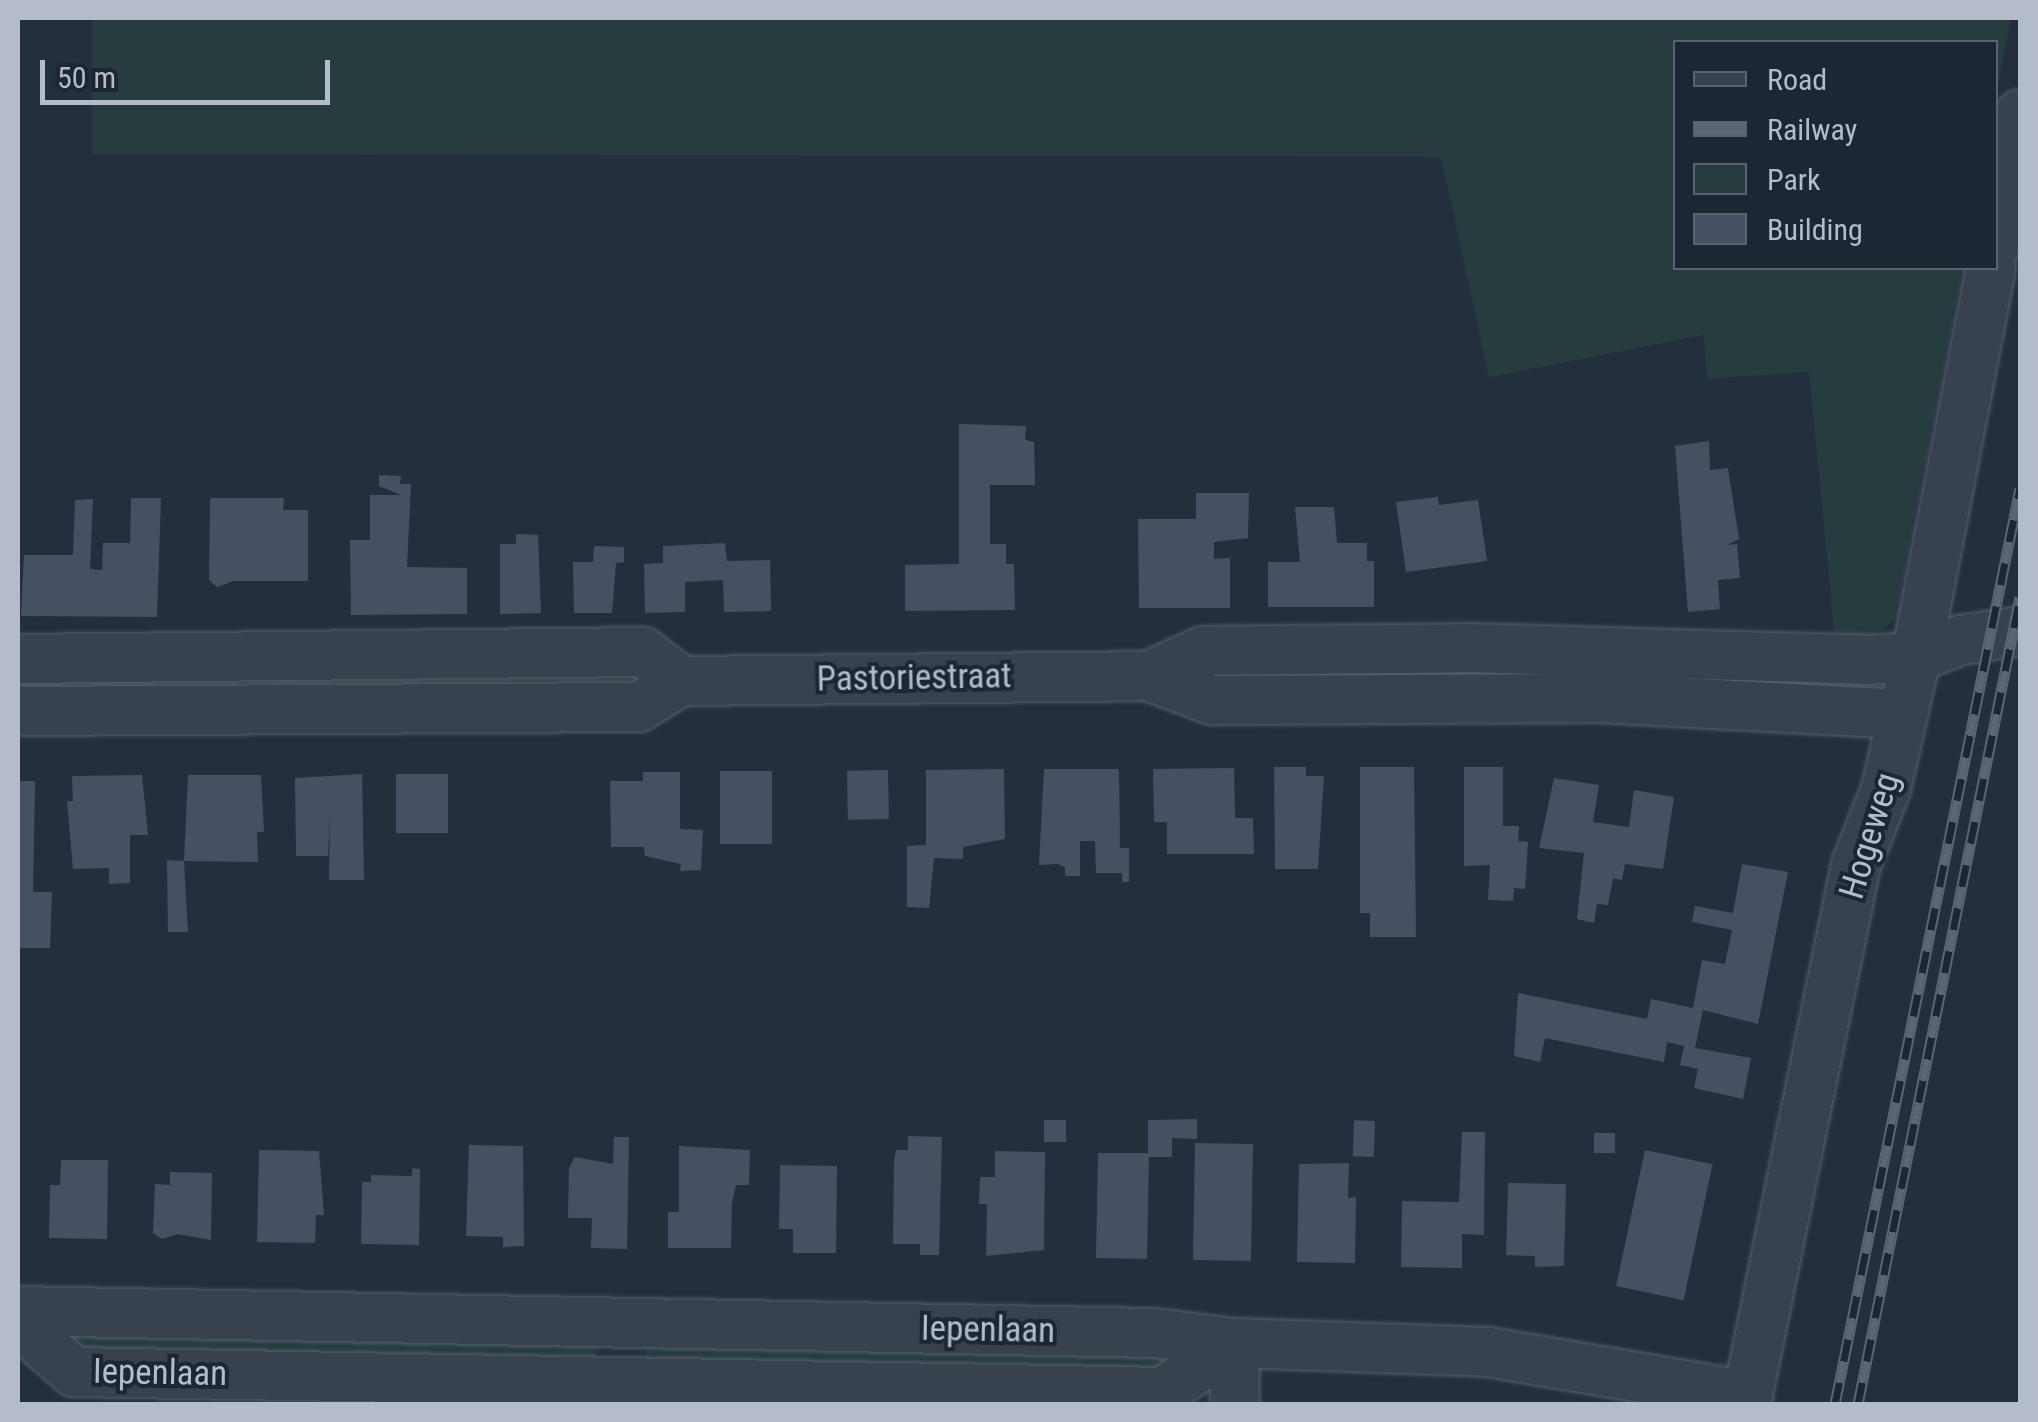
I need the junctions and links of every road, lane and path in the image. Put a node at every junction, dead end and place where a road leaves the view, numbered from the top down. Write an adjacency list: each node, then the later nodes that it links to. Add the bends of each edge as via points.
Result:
1 (2020, 114): 2 (street)
2 (1998, 233)
3 (1991, 270): 8 (street, Hogeweg)
4 (2020, 631): 8 (street, Pastoriestraat, via 1962,640)
5 (1468, 648): 6 (street, Pastoriestraat); 10 (street, Pastoriestraat, via 1202,652); 12 (street)
6 (1679, 654): 8 (street, Pastoriestraat); 13 (street)
7 (253, 656): 9 (street); 11 (street, via 643,652); 14 (street)
8 (1916, 657): 16 (street, Hogeweg)
9 (18, 658)
10 (1148, 676): 11 (street, Pastoriestraat); 12 (street, Pastoriestraat, via 1212,700)
11 (681, 680): 14 (street, via 639,707)
12 (1472, 699): 13 (street, Pastoriestraat)
13 (1680, 702): 16 (street, Pastoriestraat)
14 (255, 709): 15 (street)
15 (18, 711)
16 (1903, 714): 22 (street, Hogeweg, via 1886,789 1856,865)
17 (18, 1311): 19 (street, Iepenlaan)
18 (18, 1323): 21 (street, Iepenlaan, via 74,1372)
19 (622, 1323): 20 (street, Iepenlaan, via 1154,1333); 21 (street)
20 (1234, 1343): 21 (street, Iepenlaan, via 1164,1392); 22 (street, Iepenlaan, via 1488,1352); 23 (street)
21 (621, 1382)
22 (1747, 1400)
23 (1234, 1404)

